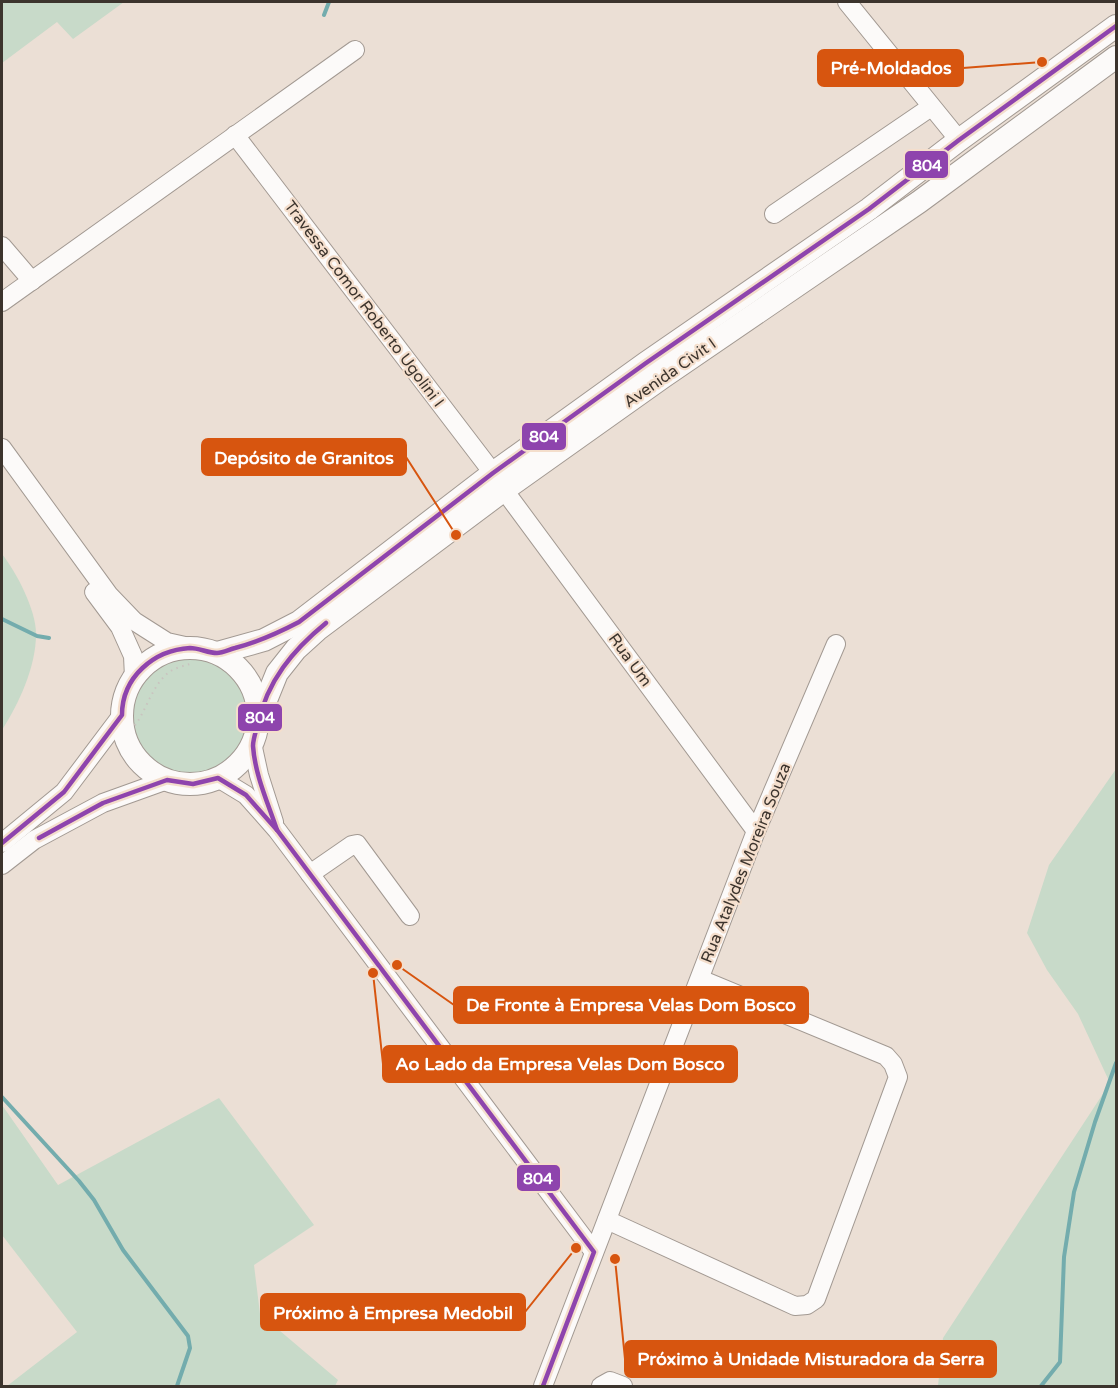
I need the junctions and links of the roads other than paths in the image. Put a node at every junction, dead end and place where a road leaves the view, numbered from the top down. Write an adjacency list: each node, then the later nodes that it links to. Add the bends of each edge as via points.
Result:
1 (855, 4): 5 (street)
2 (1116, 26): 7 (main road, Avenida Civit I)
3 (355, 50): 6 (street)
4 (1116, 57): 14 (main road, Avenida Civit I, via 918,202 663,377)
5 (931, 107): 7 (street); 8 (street)
6 (235, 135): 10 (street); 14 (street, Travessa Comor Roberto Ugolini I)
7 (958, 140): 14 (main road, Avenida Civit I, via 869,209 646,363)
8 (774, 214)
9 (2, 246): 10 (street)
10 (32, 281): 11 (street)
11 (2, 303)
12 (2, 448): 16 (street, via 109,595 134,621 166,642)
13 (2, 468): 18 (street, via 120,627 133,656)
14 (499, 482): 17 (main road, Avenida Civit I, via 299,622 264,640); 20 (main road, Avenida Civit I, via 296,649 277,673); 25 (street, Rua Um)
15 (836, 644): 25 (street, Rua Atalydes Moreira Souza)
16 (194, 648): 17 (main road); 18 (main road, via 160,654)
17 (217, 653): 20 (main road, via 235,664 248,680 256,699)
18 (134, 677): 19 (main road, via 125,695)
19 (122, 715): 23 (main road, via 125,737 137,759 150,772); 26 (street, via 64,792)
20 (258, 720): 21 (main road)
21 (252, 743): 22 (main road, via 234,767); 24 (street)
22 (218, 778): 23 (main road, via 193,784); 24 (street, via 246,795)
23 (167, 780): 27 (street, via 103,803 34,840)
24 (277, 830): 28 (street)
25 (756, 831): 30 (street, Rua Atalydes Moreira Souza)
26 (2, 843)
27 (2, 865)
28 (310, 874): 29 (street, via 357,844); 32 (street)
29 (410, 916)
30 (699, 979): 31 (street, Rua Atalydes Moreira Souza); 31 (street, via 886,1056 898,1077 816,1299 795,1306)
31 (607, 1220): 32 (street, Rua Atalydes Moreira Souza)
32 (594, 1252): 33 (street, Rua Atalydes Moreira Souza)
33 (543, 1386)
34 (601, 1386): 35 (street, via 610,1381)
35 (623, 1386)

